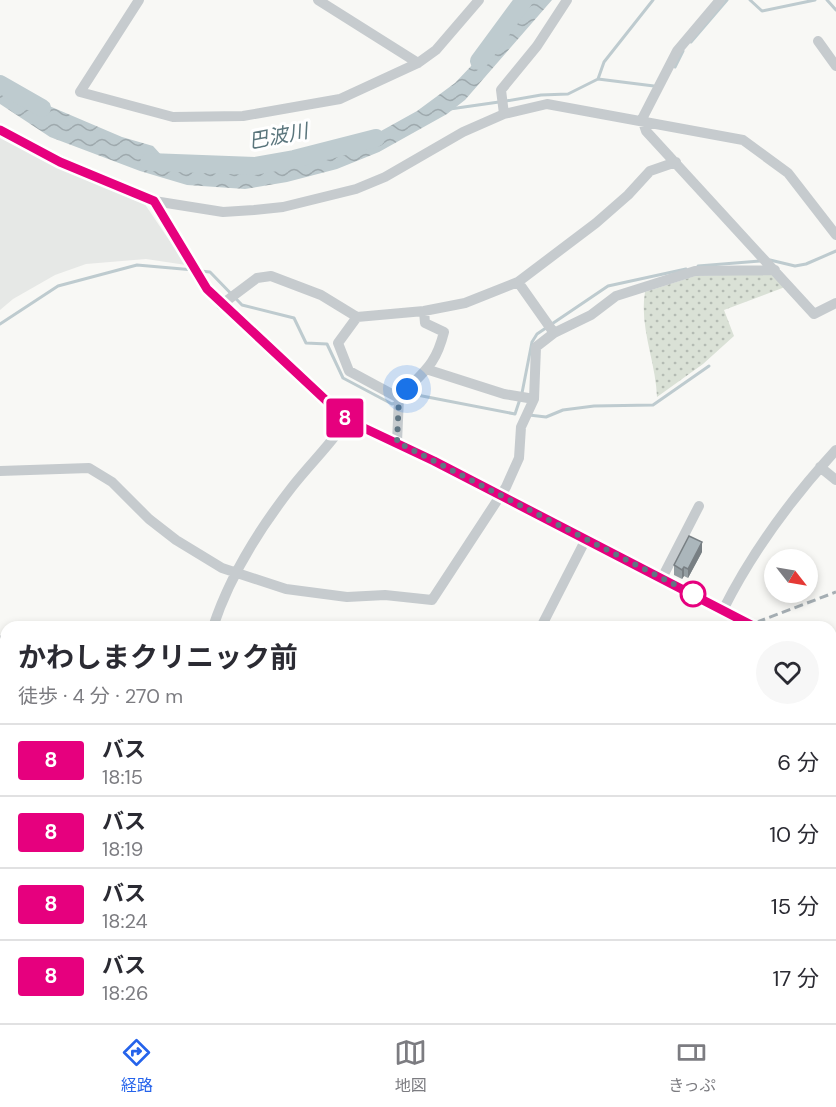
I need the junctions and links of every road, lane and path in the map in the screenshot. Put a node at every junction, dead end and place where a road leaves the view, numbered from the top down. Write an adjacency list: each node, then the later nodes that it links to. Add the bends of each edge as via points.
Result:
1 (139, 0): 7 (street, via 80,92 173,117 243,116 340,99)
2 (318, 0): 7 (street)
3 (479, 0): 7 (street, via 436,50)
4 (567, 0): 9 (street, via 537,46 501,90)
5 (720, 0): 10 (street, via 677,51)
6 (818, 41): 8 (street)
7 (418, 63)
8 (836, 66)
9 (504, 114): 10 (street, via 547,104); 13 (street, via 356,189 283,207 223,212)
10 (642, 119): 12 (street, via 645,131); 14 (street, via 743,140 788,173)
11 (0, 130): 13 (street, via 60,162)
12 (676, 162): 15 (street); 16 (street, via 650,171 596,223)
13 (154, 201): 18 (street, via 207,289)
14 (836, 235)
15 (775, 270): 17 (street, via 814,314); 21 (street, via 695,271 615,296 591,315)
16 (518, 282): 19 (street, via 465,303); 21 (street)
17 (836, 303)
18 (221, 305): 20 (street, via 257,278 271,276 321,295); 25 (street)
19 (424, 311): 20 (street); 22 (street, via 425,323 444,332)
20 (357, 316): 23 (street, via 338,343 349,371)
21 (554, 333): 24 (street, via 536,347)
22 (429, 370): 23 (street); 24 (street, via 504,394)
23 (399, 398): 26 (street)
24 (534, 399): 31 (street, via 521,427 519,458)
25 (347, 420): 26 (street); 34 (street, via 290,490)
26 (397, 442): 31 (street)
27 (836, 450): 28 (street)
28 (820, 467): 30 (street); 36 (street, via 748,560)
29 (0, 471): 34 (street, via 89,468 112,482 176,540)
30 (836, 480)
31 (499, 495): 33 (street); 34 (street, via 432,600 385,595 347,597 286,589)
32 (699, 506): 35 (street)
33 (586, 539): 35 (street); 38 (street)
34 (237, 573): 37 (street)
35 (662, 578): 36 (street)
36 (723, 610): 39 (street)
37 (216, 621)
38 (544, 621)
39 (744, 621)

